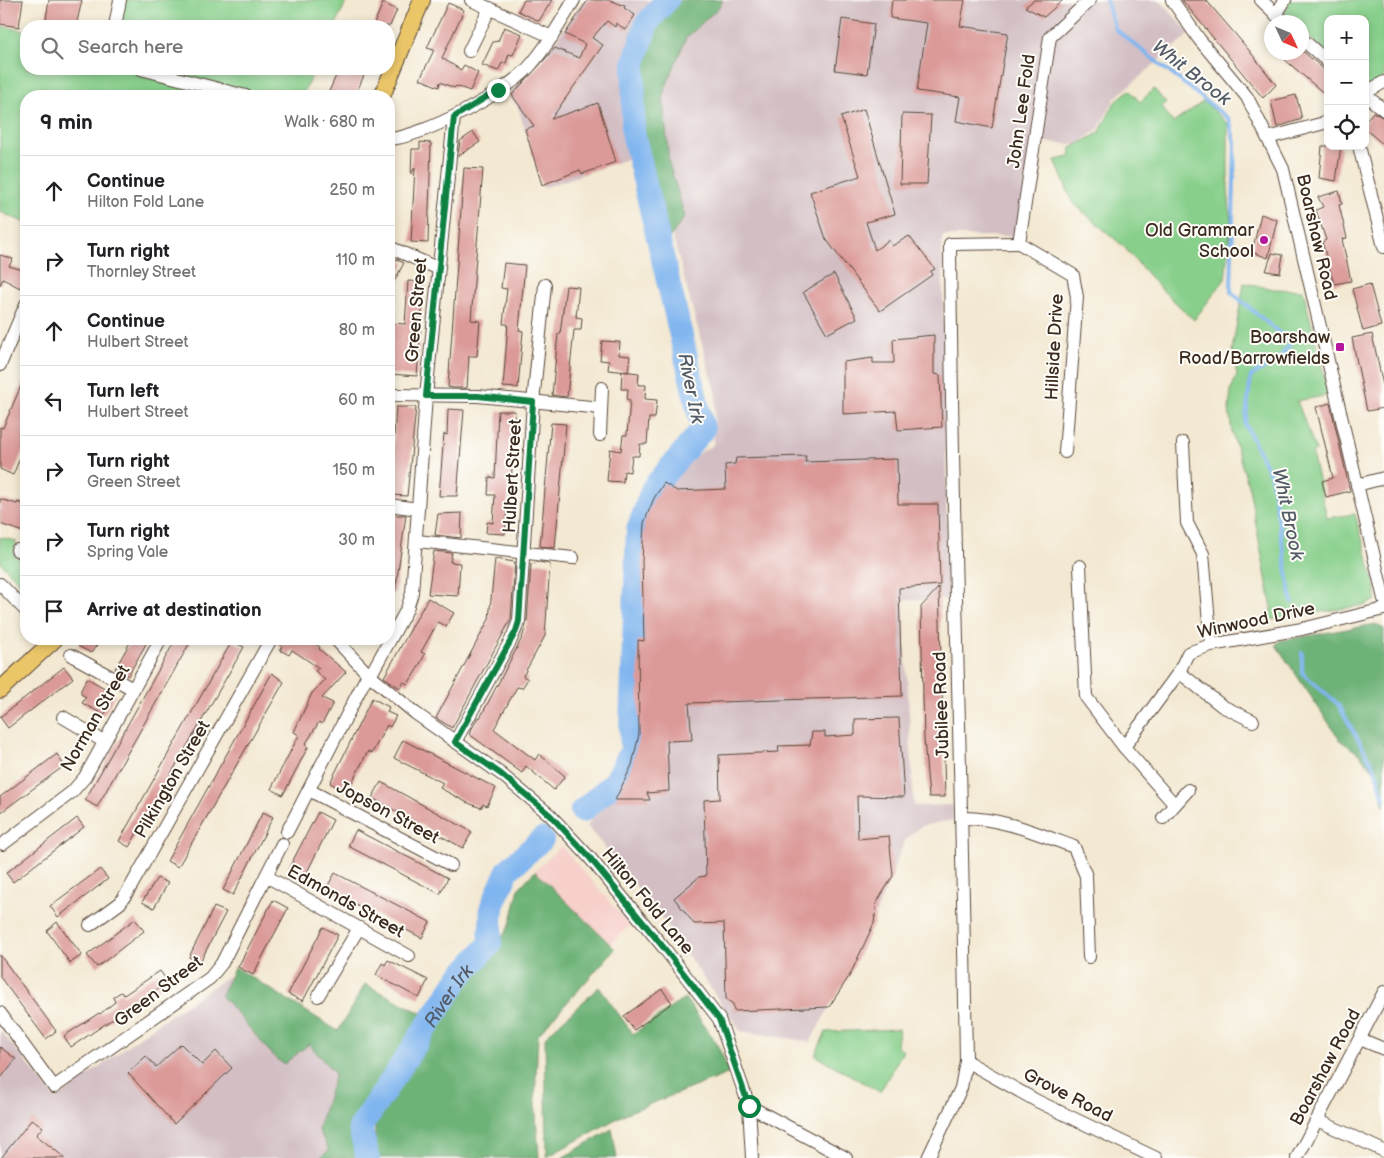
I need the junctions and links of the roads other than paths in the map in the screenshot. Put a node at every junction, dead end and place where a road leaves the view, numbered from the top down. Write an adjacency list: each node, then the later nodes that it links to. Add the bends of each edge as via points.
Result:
1 (120, 0): 12 (street)
2 (422, 0): 17 (main road)
3 (471, 0): 9 (street)
4 (574, 0): 13 (street)
5 (1090, 0): 31 (street, John Lee Fold, via 1050,37)
6 (1172, 0): 28 (street, Boarshaw Road, via 1248,96)
7 (1262, 0): 10 (street)
8 (1284, 2): 11 (street)
9 (490, 8): 13 (street); 15 (street)
10 (1276, 15)
11 (1281, 15)
12 (115, 20)
13 (552, 37): 26 (street, via 528,68)
14 (1309, 44): 16 (street)
15 (469, 51)
16 (1326, 60)
17 (395, 65)
18 (164, 75): 21 (street)
19 (391, 75): 22 (main road)
20 (1384, 82): 23 (street)
21 (223, 90)
22 (384, 90)
23 (1369, 91)
24 (1369, 97): 25 (street)
25 (1384, 110)
26 (454, 117): 29 (street); 34 (street, Green Street)
27 (1324, 123): 28 (street)
28 (1268, 138): 47 (street, Boarshaw Road, via 1284,170)
29 (395, 139)
30 (1360, 150): 32 (street)
31 (1019, 244): 45 (street, Hillside Drive, via 1073,275 1077,297); 78 (street, Jubilee Road, via 950,244 953,525)
32 (1384, 247)
33 (395, 251): 34 (street)
34 (437, 268): 40 (street, Green Street)
35 (545, 285): 41 (street, Hulbert Street)
36 (20, 318): 37 (street)
37 (0, 365)
38 (602, 388): 42 (street)
39 (395, 395): 40 (street, Hulbert Street)
40 (426, 396): 41 (street, Hulbert Street, via 478,396); 49 (street, Green Street)
41 (533, 402): 42 (street, Hulbert Street); 51 (street, Hulbert Street)
42 (601, 408): 43 (street)
43 (600, 435)
44 (1183, 442): 64 (street, via 1187,523 1202,554)
45 (1066, 452)
46 (1384, 478): 47 (street)
47 (1357, 485): 55 (street, Boarshaw Road)
48 (395, 506): 49 (street)
49 (418, 509): 50 (street, Green Street)
50 (417, 541): 51 (street); 58 (street, Green Street, via 410,601)
51 (525, 552): 52 (street); 73 (street, Hulbert Street, via 516,631)
52 (573, 558)
53 (1080, 566): 74 (street, via 1086,697)
54 (0, 584): 56 (street)
55 (1384, 599)
56 (20, 605)
57 (1384, 609): 64 (street, Winwood Drive, via 1302,629)
58 (395, 628)
59 (48, 645): 69 (main road)
60 (158, 645): 68 (street, Norman Street)
61 (268, 645): 85 (street, Pilkington Street, via 130,888 120,903)
62 (341, 645): 67 (street, Hilton Fold Lane)
63 (386, 645): 67 (street, Green Street)
64 (1211, 645): 66 (street, Winwood Drive, via 1188,653)
65 (71, 655): 68 (street)
66 (1179, 672): 71 (street, via 1222,706); 74 (street, Winwood Drive)
67 (369, 675): 73 (street, Hilton Fold Lane); 75 (street, Green Street)
68 (133, 689): 72 (street, Norman Street)
69 (0, 690)
70 (63, 717): 72 (street)
71 (1253, 721)
72 (103, 741): 81 (street, Norman Street, via 85,777 72,792)
73 (455, 742): 95 (street, Hilton Fold Lane, via 501,774 550,815 656,937 719,1019)
74 (1124, 747): 77 (street)
75 (308, 790): 80 (street, Green Street); 83 (street, Jopson Street)
76 (1188, 790): 77 (street)
77 (1174, 804): 79 (street)
78 (962, 818): 88 (street, via 984,818 1015,825 1074,847 1086,876); 94 (street, Jubilee Road)
79 (1163, 818)
80 (287, 832)
81 (3, 844)
82 (282, 844): 84 (street, Green Street)
83 (451, 865)
84 (266, 876): 86 (street, Edmonds Street); 91 (street, Green Street, via 222,963 210,978 54,1087)
85 (90, 925)
86 (359, 928): 87 (street, Edmonds Street); 90 (street)
87 (409, 956)
88 (1089, 957)
89 (1384, 992): 92 (street, Boarshaw Road)
90 (318, 996)
91 (0, 1013)
92 (1360, 1039): 93 (street); 96 (street, Boarshaw Road)
93 (1384, 1049)
94 (966, 1061): 100 (street, Jubilee Road, via 961,1088); 101 (street, Grove Road)
95 (749, 1106): 98 (street, Hilton Fold Lane); 99 (street)
96 (1317, 1120): 97 (street); 102 (street, Boarshaw Road)
97 (1384, 1151)
98 (752, 1158)
99 (846, 1158)
100 (928, 1158)
101 (1156, 1158)
102 (1297, 1158)

